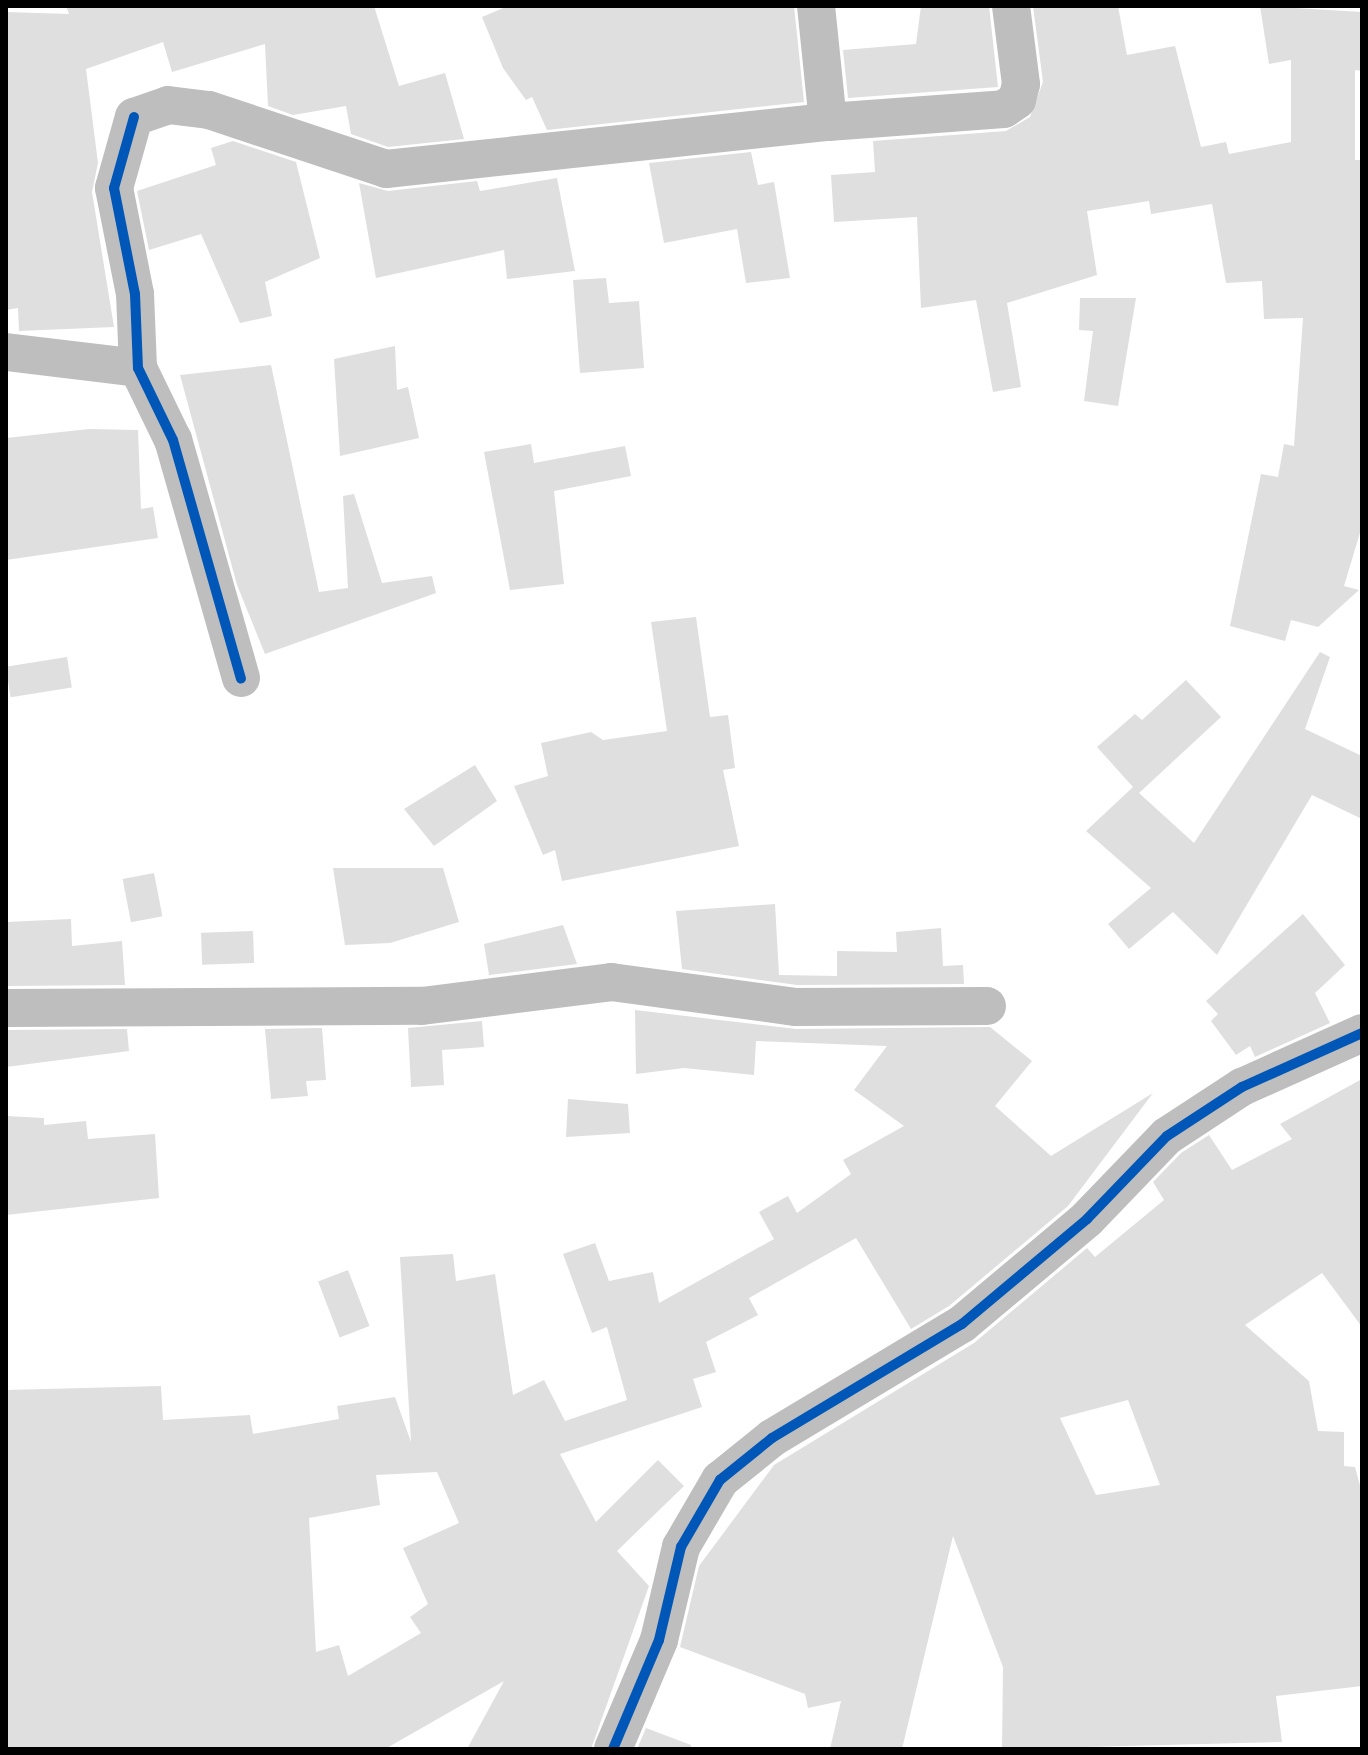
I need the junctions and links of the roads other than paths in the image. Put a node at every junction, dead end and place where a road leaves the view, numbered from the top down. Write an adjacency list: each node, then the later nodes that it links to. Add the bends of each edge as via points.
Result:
1 (816, 6): 3 (street)
2 (1011, 6): 3 (street, via 1021,84 1017,100 1004,109)
3 (828, 122): 5 (street, via 386,169 335,159 209,110 168,105 134,117 114,188 135,294)
4 (6, 352): 5 (street)
5 (138, 368): 6 (street, via 173,440)
6 (241, 678)
7 (987, 1006): 8 (street, via 796,1007 611,982 422,1006)
8 (6, 1008)
9 (1362, 1033): 10 (street, via 1242,1087 1167,1136 1087,1219 962,1324 772,1438 720,1480 681,1547 659,1640)
10 (613, 1749)

